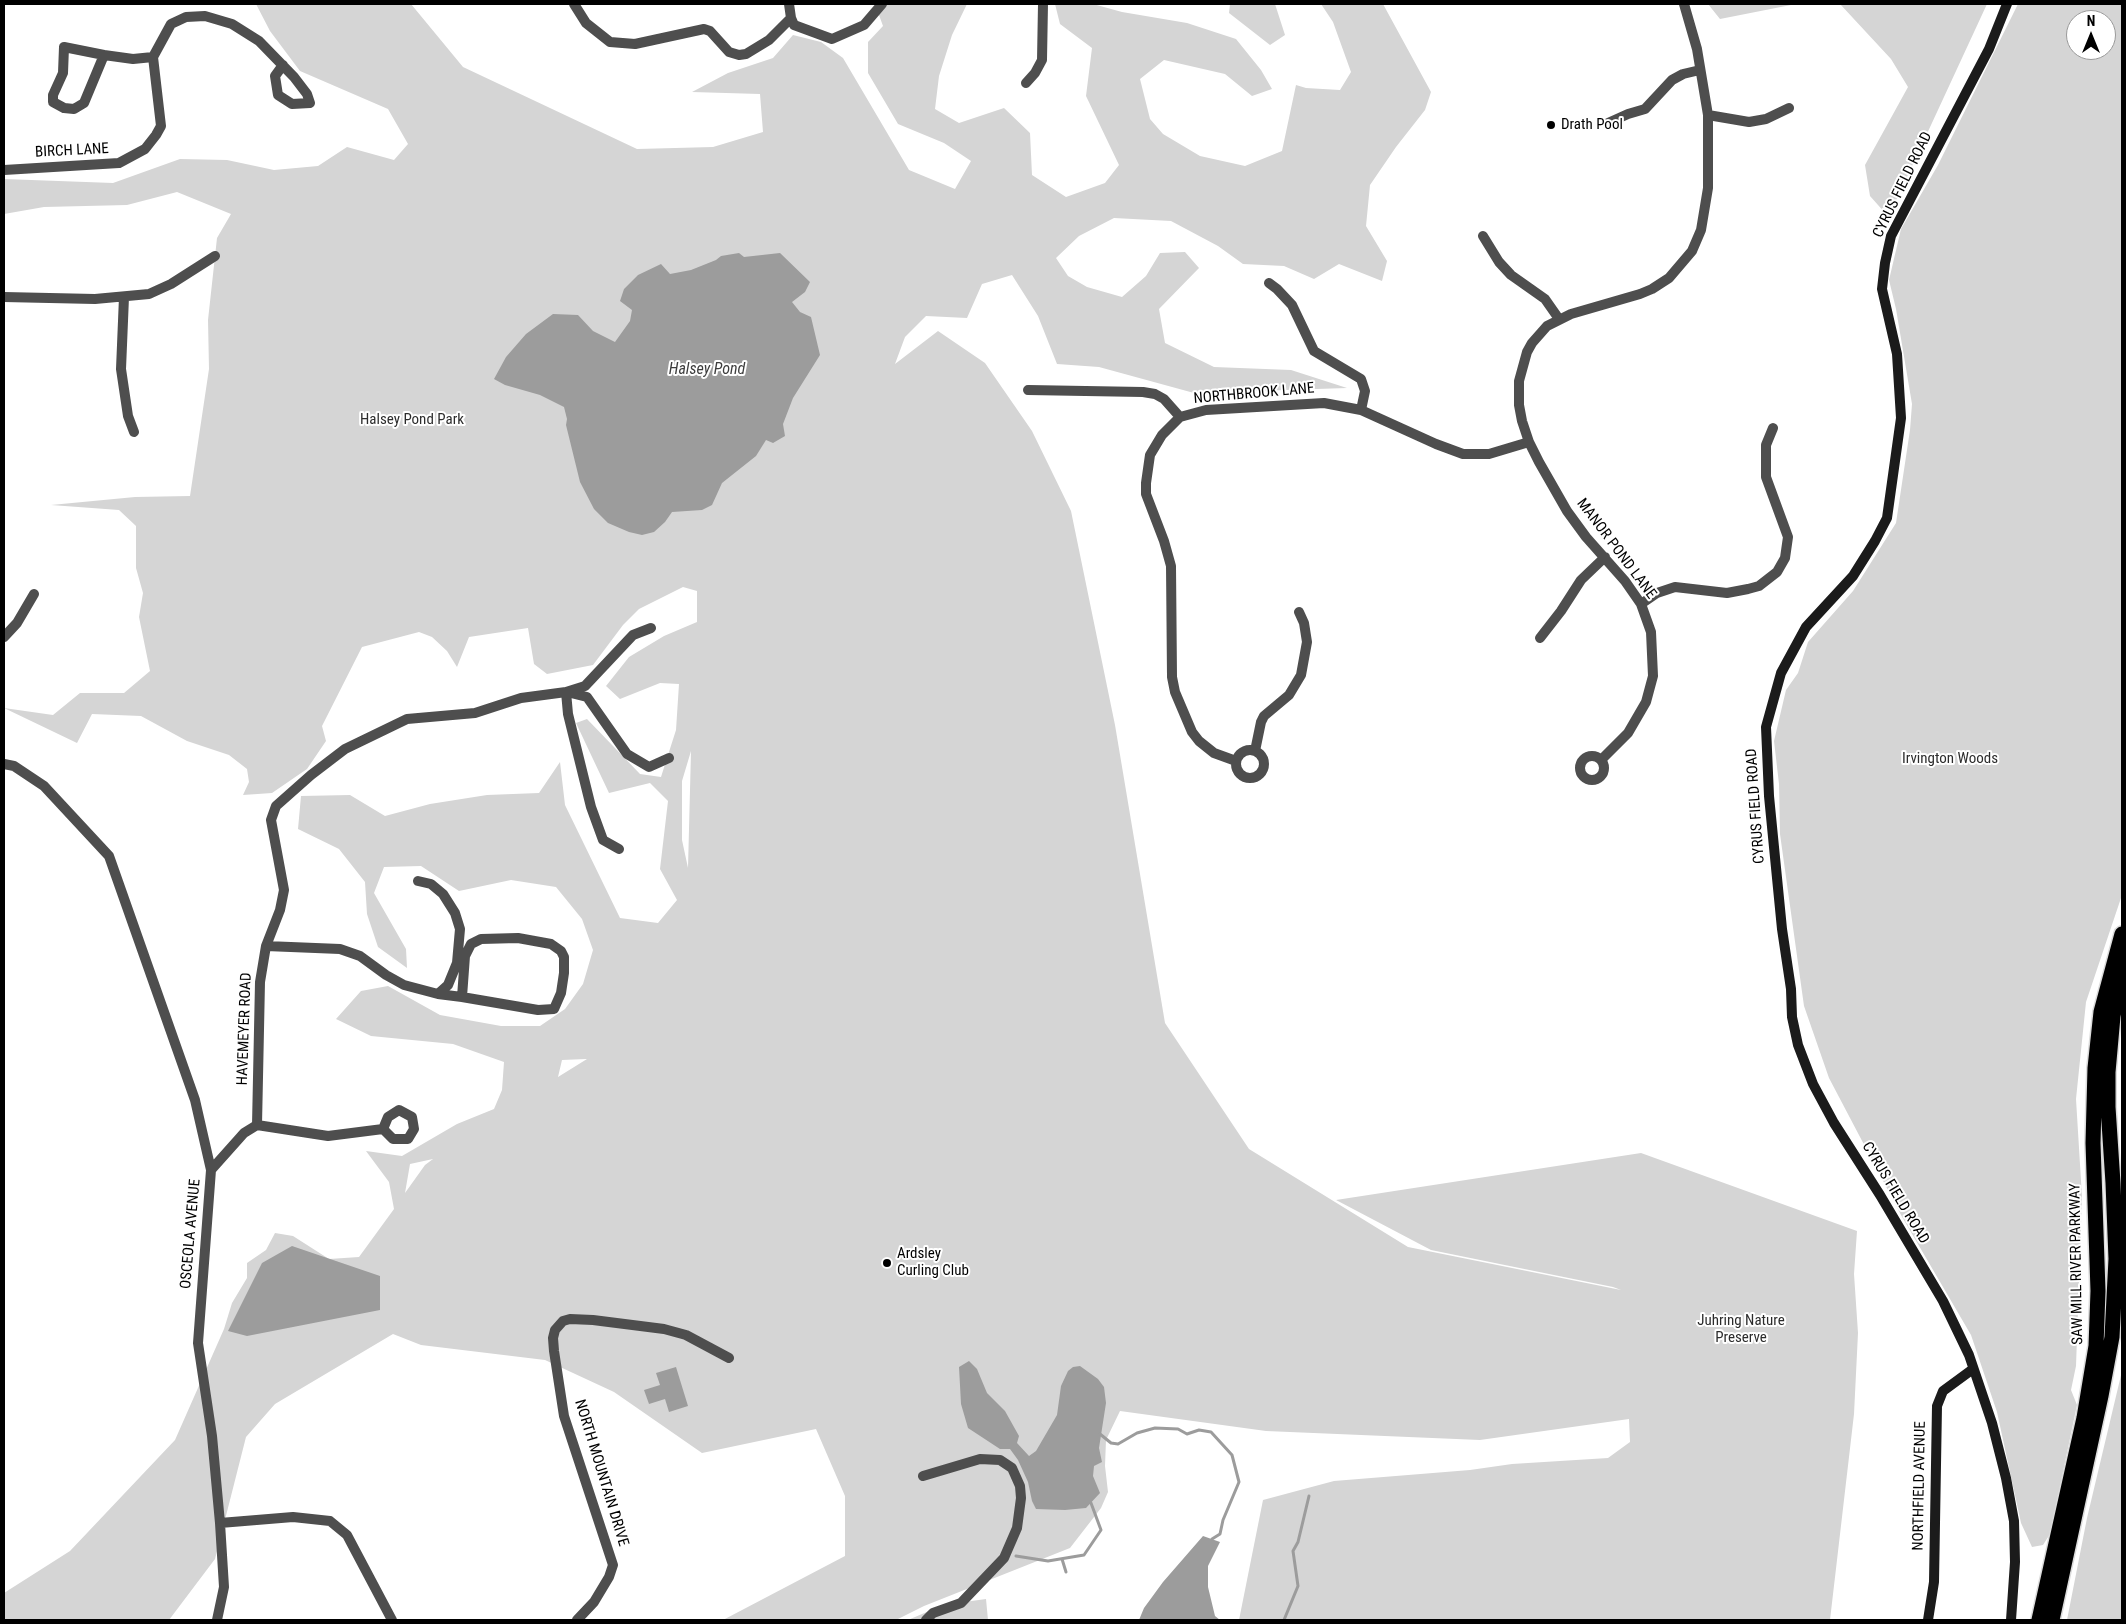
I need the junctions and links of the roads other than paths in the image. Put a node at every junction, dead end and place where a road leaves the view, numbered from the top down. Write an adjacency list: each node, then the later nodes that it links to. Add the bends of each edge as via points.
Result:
1 (574, 4): 7 (street, via 586,23 610,42 635,44 704,29 710,31 729,52 739,55 769,40)
2 (789, 4): 7 (street)
3 (882, 4): 7 (street, via 864,25 832,39 794,25)
4 (1684, 4): 11 (street, MANOR POND LANE)
5 (2007, 4): 53 (street, CYRUS FIELD ROAD, via 1989,50 1891,236 1882,290 1897,354 1901,418 1887,518 1876,542 1853,576 1806,627 1781,673 1766,727 1768,796 1792,1017 1798,1045 1813,1084 1834,1123 1943,1301)
6 (1043, 6): 12 (street, via 1042,60)
7 (790, 18)
8 (104, 55): 8 (street, via 64,47 62,73 53,102 74,109 84,103); 9 (street, via 134,59)
9 (153, 57): 10 (street, via 171,24 205,16 232,24 259,40); 16 (street, BIRCH LANE, via 161,126 144,148 119,163)
10 (283, 65)
11 (1700, 70): 14 (street, MANOR POND LANE); 15 (street, via 1672,80 1645,109)
12 (1026, 83)
13 (1789, 108): 14 (street, via 1766,119 1749,122)
14 (1708, 115): 22 (street, MANOR POND LANE, via 1708,188 1701,230 1692,251 1669,278 1652,289)
15 (1608, 123)
16 (4, 170)
17 (1483, 236): 22 (street, via 1498,262 1545,299)
18 (214, 256): 21 (street, via 172,284 149,294)
19 (1269, 283): 24 (street, via 1292,305 1314,351 1361,379 1365,391)
20 (4, 297): 21 (street, via 95,300)
21 (124, 297): 27 (street, via 121,369 128,416)
22 (1559, 319): 28 (street, MANOR POND LANE, via 1547,326 1532,343 1521,369 1519,406)
23 (1028, 390): 25 (street, via 1155,394)
24 (1361, 410): 25 (street, NORTHBROOK LANE, via 1309,403 1206,410); 28 (street, NORTHBROOK LANE, via 1463,454 1489,454)
25 (1180, 417): 40 (street, NORTHBROOK LANE, via 1155,444 1146,482 1148,500 1171,566 1172,677 1179,706 1192,732 1214,753)
26 (1773, 428): 31 (street, via 1766,445 1766,477 1788,537 1785,558 1777,572 1759,586 1748,589 1727,593 1675,587 1657,593)
27 (134, 432)
28 (1529, 442): 29 (street, MANOR POND LANE, via 1567,511)
29 (1605, 557): 31 (street, MANOR POND LANE); 35 (street, via 1581,580)
30 (34, 594): 34 (street, via 17,623)
31 (1641, 604): 39 (street, MANOR POND LANE, via 1651,632 1653,661 1650,689 1634,723)
32 (1299, 612): 37 (street, via 1307,642 1301,675 1289,695 1264,716)
33 (651, 628): 36 (street, via 633,635 585,686)
34 (4, 637)
35 (1540, 638)
36 (566, 692): 38 (street, via 587,698 627,754 649,767); 42 (street, via 568,714 591,807 603,840); 45 (street, HAVEMEYER ROAD, via 521,698 474,713 408,719 345,749 311,774 276,806 271,820 284,890)
37 (1255, 751): 40 (street, via 1245,751); 40 (street, NORTHBROOK LANE, via 1263,762 1257,775 1242,774 1236,767)
38 (669, 758)
39 (1601, 760)
40 (1236, 761)
41 (4, 764): 51 (street, OSCEOLA AVENUE, via 14,766 44,786 109,856 195,1100)
42 (619, 849)
43 (418, 881): 47 (street, via 430,884 443,894 455,913 460,930 457,963 448,984)
44 (2122, 934): 62 (highway, SAW MILL RIVER PARKWAY, via 2103,1003 2095,1068 2096,1346 2088,1400)
45 (266, 946): 47 (street, via 340,949 360,956 404,985); 49 (street, HAVEMEYER ROAD, via 260,982)
46 (2122, 974): 63 (highway, via 2113,1016 2108,1072 2116,1240 2113,1329)
47 (438, 994): 48 (street)
48 (462, 997): 48 (street, via 538,1010 554,1009 561,993 564,957 552,944 518,938 481,939 471,944 465,956)
49 (257, 1125): 50 (street, via 328,1136); 51 (street, via 244,1133)
50 (383, 1128)
51 (211, 1170): 55 (street, OSCEOLA AVENUE, via 198,1343 212,1436)
52 (729, 1358): 58 (street, NORTH MOUNTAIN DRIVE, via 686,1335 664,1328 570,1319 563,1320 556,1330 554,1351 564,1416 613,1565 594,1602)
53 (1974, 1369): 60 (street, NORTHFIELD AVENUE, via 1943,1391 1937,1406 1934,1582); 61 (street, CYRUS FIELD ROAD, via 1992,1423 2014,1521)
54 (923, 1476): 59 (street, via 980,1459 1000,1460 1012,1468 1021,1498 1016,1528 1004,1558 961,1603 932,1613)
55 (220, 1524): 56 (street, OSCEOLA AVENUE, via 224,1587); 57 (street, via 292,1516 330,1521 347,1535)
56 (217, 1620)
57 (392, 1620)
58 (577, 1620)
59 (926, 1620)
60 (1928, 1620)
61 (2011, 1620)
62 (2039, 1620)
63 (2052, 1620)

